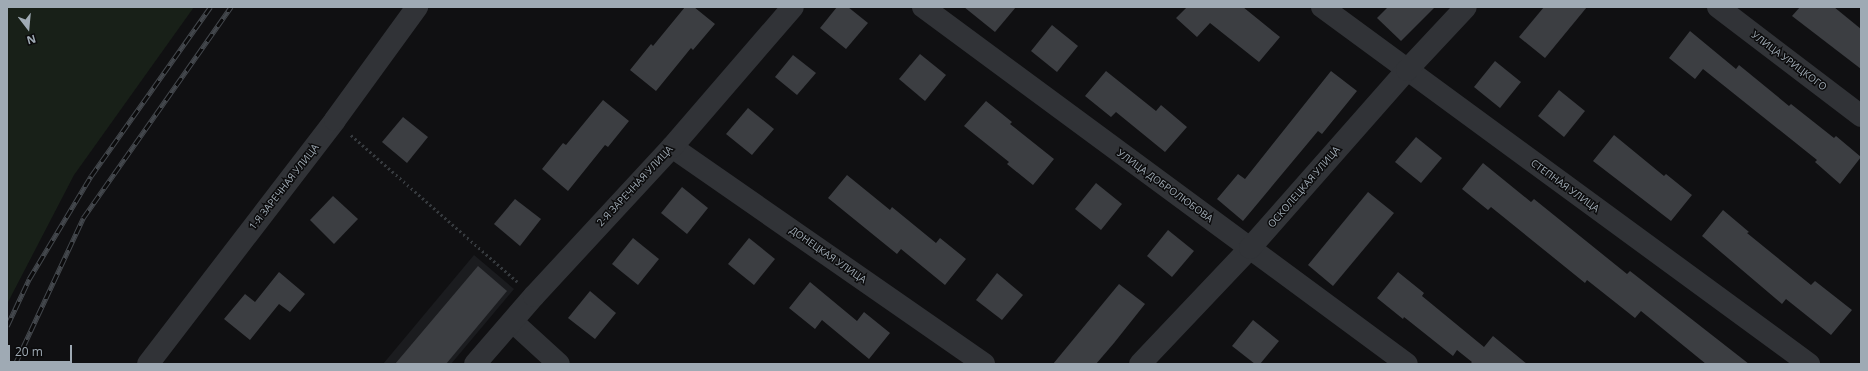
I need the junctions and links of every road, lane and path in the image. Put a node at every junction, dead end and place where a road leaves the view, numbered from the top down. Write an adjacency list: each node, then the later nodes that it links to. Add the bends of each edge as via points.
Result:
1 (417, 7): 9 (street, 1-Я ЗАРЕЧНАЯ УЛИЦА)
2 (793, 7): 10 (street, 2-Я ЗАРЕЧНАЯ УЛИЦА)
3 (923, 7): 11 (street, УЛИЦА ДОБРОЛЮБОВА)
4 (1322, 7): 7 (street, СТЕПНАЯ УЛИЦА)
5 (1466, 7): 7 (street, ОСКОЛЕЦКАЯ УЛИЦА)
6 (1718, 7): 8 (street, УЛИЦА УРИЦКОГО)
7 (1407, 70): 11 (street, ОСКОЛЕЦКАЯ УЛИЦА); 20 (street, СТЕПНАЯ УЛИЦА)
8 (1861, 116)
9 (335, 120): 12 (path); 14 (street, 1-Я ЗАРЕЧНАЯ УЛИЦА)
10 (672, 147): 12 (street, 2-Я ЗАРЕЧНАЯ УЛИЦА); 17 (street, ДОНЕЦКАЯ УЛИЦА)
11 (1250, 248): 18 (street, ОСКОЛЕЦКАЯ УЛИЦА); 19 (street, УЛИЦА ДОБРОЛЮБОВА)
12 (534, 296): 13 (street, 2-Я ЗАРЕЧНАЯ УЛИЦА)
13 (512, 322): 15 (street, 2-Я ЗАРЕЧНАЯ УЛИЦА); 16 (street)
14 (148, 364)
15 (475, 364)
16 (559, 364)
17 (984, 364)
18 (1140, 364)
19 (1407, 364)
20 (1809, 364)

